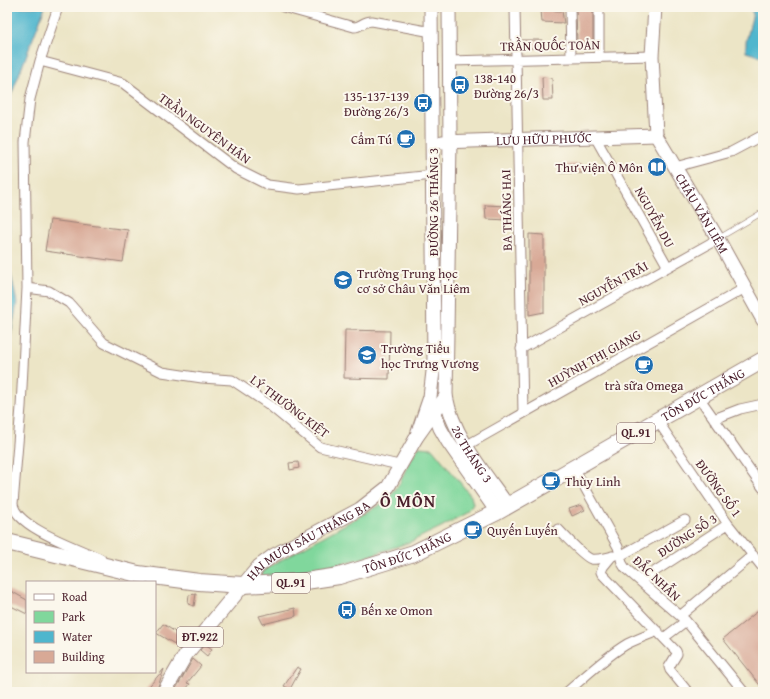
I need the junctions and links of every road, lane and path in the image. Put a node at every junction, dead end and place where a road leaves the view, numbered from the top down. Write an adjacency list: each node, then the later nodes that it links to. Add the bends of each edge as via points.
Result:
1 (58, 7): 15 (street)
2 (282, 7): 9 (street, via 354,27 372,21)
3 (431, 7): 9 (street, ĐƯỜNG 26 THÁNG 3)
4 (449, 7): 14 (street, ĐƯỜNG 26 THÁNG 3)
5 (515, 7): 13 (street, BA THÁNG HAI)
6 (570, 7): 12 (street)
7 (598, 7): 11 (street)
8 (655, 7): 10 (street, CHÂU VĂN LIÊM)
9 (432, 32): 21 (street, ĐƯỜNG 26 THÁNG 3)
10 (652, 56): 11 (street, TRẦN QUỐC TOẢN); 16 (street, CHÂU VĂN LIÊM)
11 (599, 57): 12 (street, TRẦN QUỐC TOẢN)
12 (571, 58): 13 (street, TRẦN QUỐC TOẢN)
13 (516, 59): 14 (street, TRẦN QUỐC TOẢN); 19 (street, BA THÁNG HAI)
14 (450, 60): 20 (street, ĐƯỜNG 26 THÁNG 3)
15 (40, 61): 23 (street, TRẦN NGUYÊN HÃN, via 123,83 236,169 268,185 299,189); 27 (street, via 30,99 25,142)
16 (656, 135): 18 (street, LƯU HỮU PHƯỚC); 22 (street, CHÂU VĂN LIÊM)
17 (763, 135): 22 (street, via 731,152)
18 (595, 137): 19 (street, LƯU HỮU PHƯỚC); 26 (street, NGUYỄN DU)
19 (518, 139): 20 (street, LƯU HỮU PHƯỚC); 30 (street, BA THÁNG HAI)
20 (450, 141): 21 (street, LƯU HỮU PHƯỚC); 32 (street, ĐƯỜNG 26 THÁNG 3)
21 (432, 142): 23 (street, ĐƯỜNG 26 THÁNG 3)
22 (675, 167): 25 (street, CHÂU VĂN LIÊM)
23 (433, 175): 34 (street, ĐƯỜNG 26 THÁNG 3, via 434,363)
24 (763, 212): 25 (lane)
25 (718, 239): 26 (street, NGUYỄN TRÃI); 28 (street, CHÂU VĂN LIÊM)
26 (668, 267): 30 (street, NGUYỄN TRÃI)
27 (27, 288): 42 (street, LÝ THƯỜNG KIỆT, via 49,291 69,303 104,343 162,372 232,380 268,404 320,447); 52 (street, via 14,507 19,515 40,532)
28 (745, 288): 29 (street, CHÂU VĂN LIÊM); 37 (street, HUỲNH THỊ GIANG)
29 (763, 320)
30 (521, 349): 37 (street, BA THÁNG HAI)
31 (763, 360): 33 (highway, TÔN ĐỨC THẮNG / QL.91)
32 (446, 396): 36 (street, HAI MƯƠI SÁU THÁNG BA); 41 (street, 26 THÁNG 3, via 458,433)
33 (698, 396): 38 (street); 39 (highway, TÔN ĐỨC THẮNG / QL.91)
34 (430, 397): 36 (street, 26 THÁNG 3); 40 (street, HAI MƯƠI SÁU THÁNG BA)
35 (763, 404): 38 (street)
36 (434, 413): 40 (street, HAI MƯƠI SÁU THÁNG BA); 41 (street, 26 THÁNG 3, via 440,428)
37 (523, 413): 41 (street, HUỲNH THỊ GIANG)
38 (714, 419): 44 (street)
39 (657, 420): 43 (highway, TÔN ĐỨC THẮNG / QL.91); 47 (street, ĐƯỜNG SỐ 1)
40 (416, 438): 41 (street, 26 THÁNG 3, via 431,432); 42 (street, HAI MƯƠI SÁU THÁNG BA)
41 (457, 446): 45 (street, 26 THÁNG 3)
42 (399, 465): 55 (street, HAI MƯƠI SÁU THÁNG BA, via 388,487 360,509 274,555 258,566)
43 (574, 468): 45 (highway, TÔN ĐỨC THẮNG / QL.91); 50 (street, ĐẮC NHẪN, via 618,547)
44 (763, 488)
45 (502, 509): 55 (highway, TÔN ĐỨC THẮNG / QL.91, via 414,553 339,576 299,582)
46 (685, 520): 50 (street)
47 (728, 524): 51 (street, ĐƯỜNG SỐ 1); 54 (street, ĐƯỜNG SỐ 3)
48 (558, 529): 50 (street, via 589,558)
49 (9, 542): 52 (highway, TÔN ĐỨC THẮNG / QL.91)
50 (617, 555): 54 (street, ĐẮC NHẪN, via 625,568); 57 (street, via 603,567 602,574)
51 (753, 555): 53 (street, ĐƯỜNG SỐ 1); 56 (street)
52 (116, 568): 55 (highway, TÔN ĐỨC THẮNG / QL.91, via 138,574)
53 (763, 568)
54 (640, 581): 56 (street, ĐẮC NHẪN)
55 (242, 585): 58 (main road, ĐT.922, via 186,654)
56 (683, 619): 57 (street); 61 (street, ĐẮC NHẪN)
57 (662, 634): 59 (street, via 624,646); 60 (street, via 677,654 669,668)
58 (164, 692)
59 (566, 692)
60 (688, 692)
61 (744, 692)

